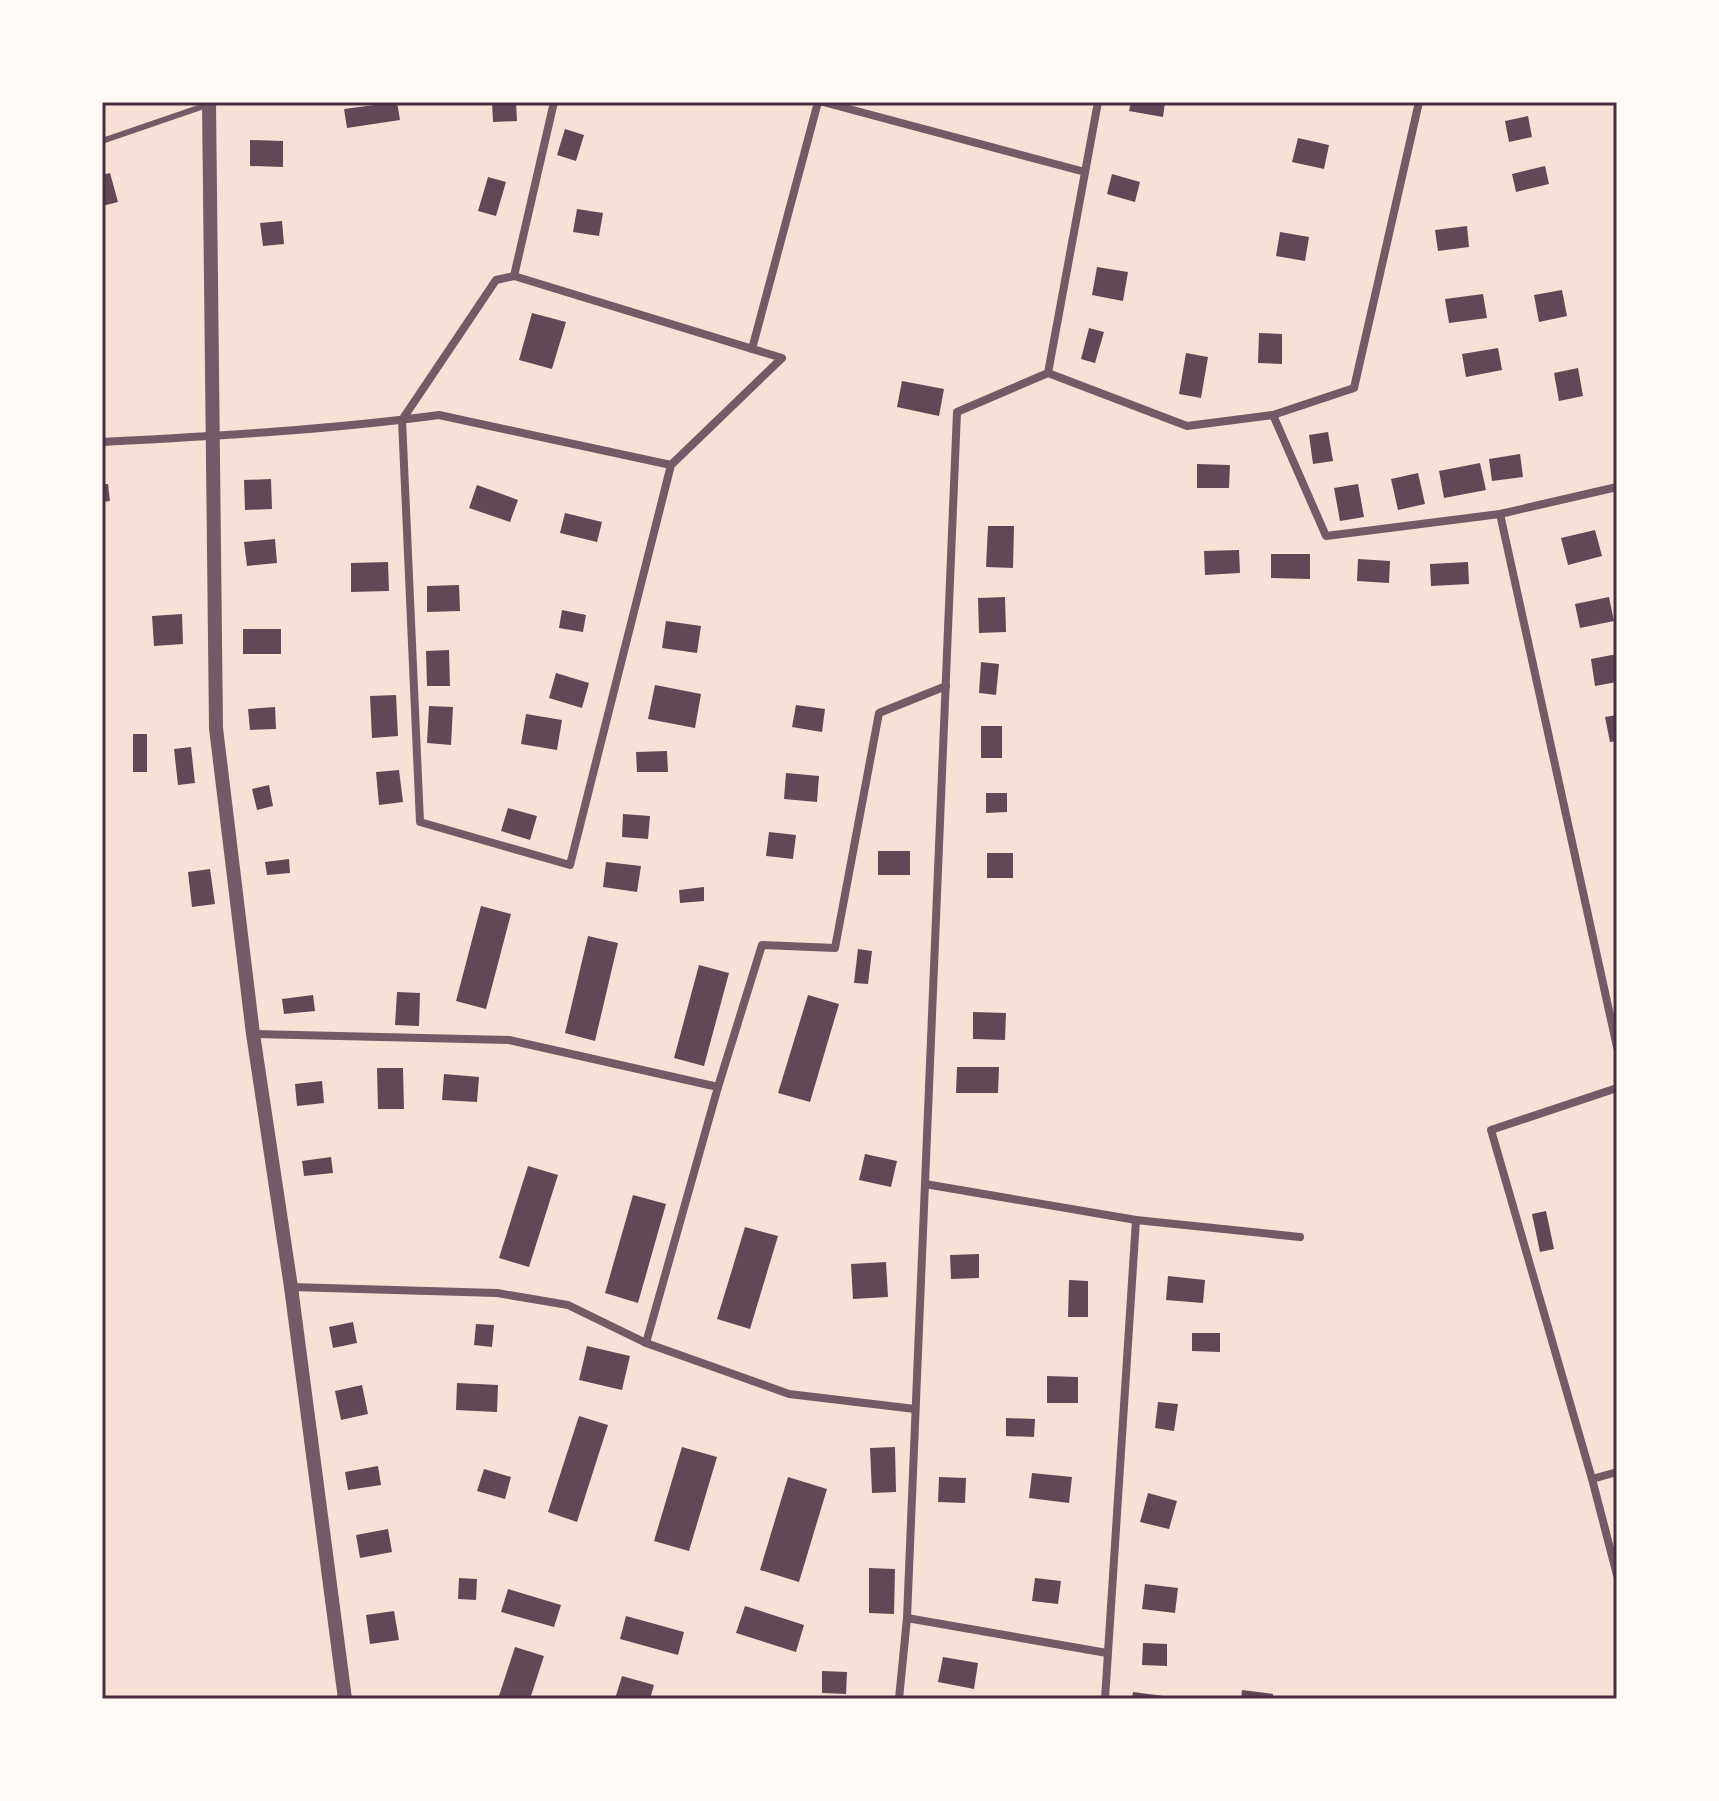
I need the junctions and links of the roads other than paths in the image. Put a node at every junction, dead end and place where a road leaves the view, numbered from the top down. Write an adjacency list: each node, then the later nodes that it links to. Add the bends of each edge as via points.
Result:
1 (554, 102): 8 (street)
2 (820, 102): 7 (street); 9 (street)
3 (1098, 102): 7 (street)
4 (1419, 102): 11 (street, via 1354,388)
5 (213, 103): 6 (lane); 13 (street)
6 (102, 141)
7 (1085, 172): 10 (street)
8 (514, 276): 9 (street); 12 (street, via 496,280)
9 (752, 349): 15 (street, via 782,358)
10 (1048, 373): 11 (street, via 1187,426); 18 (street, via 957,412)
11 (1273, 415): 17 (street, via 1326,536)
12 (402, 420): 13 (street); 15 (street, via 439,415); 15 (street, via 420,822 570,865)
13 (211, 436): 14 (street); 19 (street, via 216,728)
14 (102, 442)
15 (671, 465)
16 (1617, 487): 17 (street)
17 (1500, 514): 20 (street)
18 (946, 686): 21 (street, via 879,713 835,948 762,945); 23 (street)
19 (253, 1034): 21 (street, via 509,1040); 26 (street)
20 (1617, 1047)
21 (718, 1087): 27 (street)
22 (1617, 1088): 30 (street, via 1491,1130)
23 (925, 1184): 24 (street); 28 (street)
24 (1136, 1220): 25 (street); 33 (street)
25 (1300, 1237)
26 (291, 1287): 27 (street, via 497,1293 568,1305); 34 (street)
27 (646, 1343): 28 (street, via 789,1394)
28 (915, 1409): 32 (street)
29 (1617, 1472): 30 (street)
30 (1592, 1479): 31 (street)
31 (1617, 1575)
32 (907, 1618): 33 (street); 35 (street)
33 (1107, 1653): 36 (street)
34 (345, 1699)
35 (899, 1699)
36 (1105, 1699)

